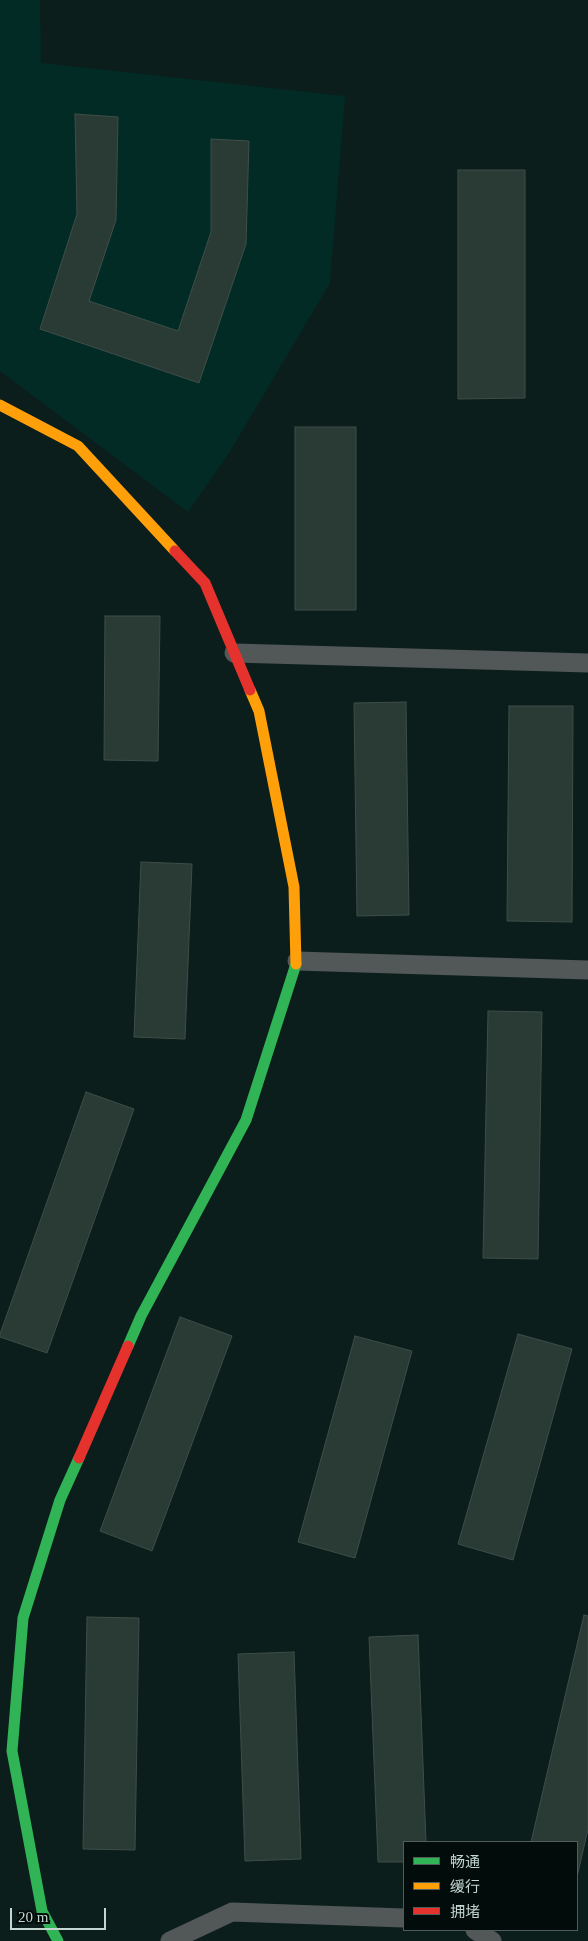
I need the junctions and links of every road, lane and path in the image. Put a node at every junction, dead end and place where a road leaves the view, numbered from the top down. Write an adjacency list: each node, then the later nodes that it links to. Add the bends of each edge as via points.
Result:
1 (0, 405): 2 (street, via 78,446 205,583)
2 (234, 653): 3 (lane); 4 (street, via 259,711 294,887)
3 (588, 663)
4 (297, 961): 5 (lane); 8 (street, via 246,1120 141,1316 60,1500 23,1618 12,1751 42,1911)
5 (588, 970)
6 (403, 1918): 9 (lane, via 232,1912)
7 (477, 1931): 10 (lane)
8 (58, 1941)
9 (170, 1941)
10 (492, 1941)

